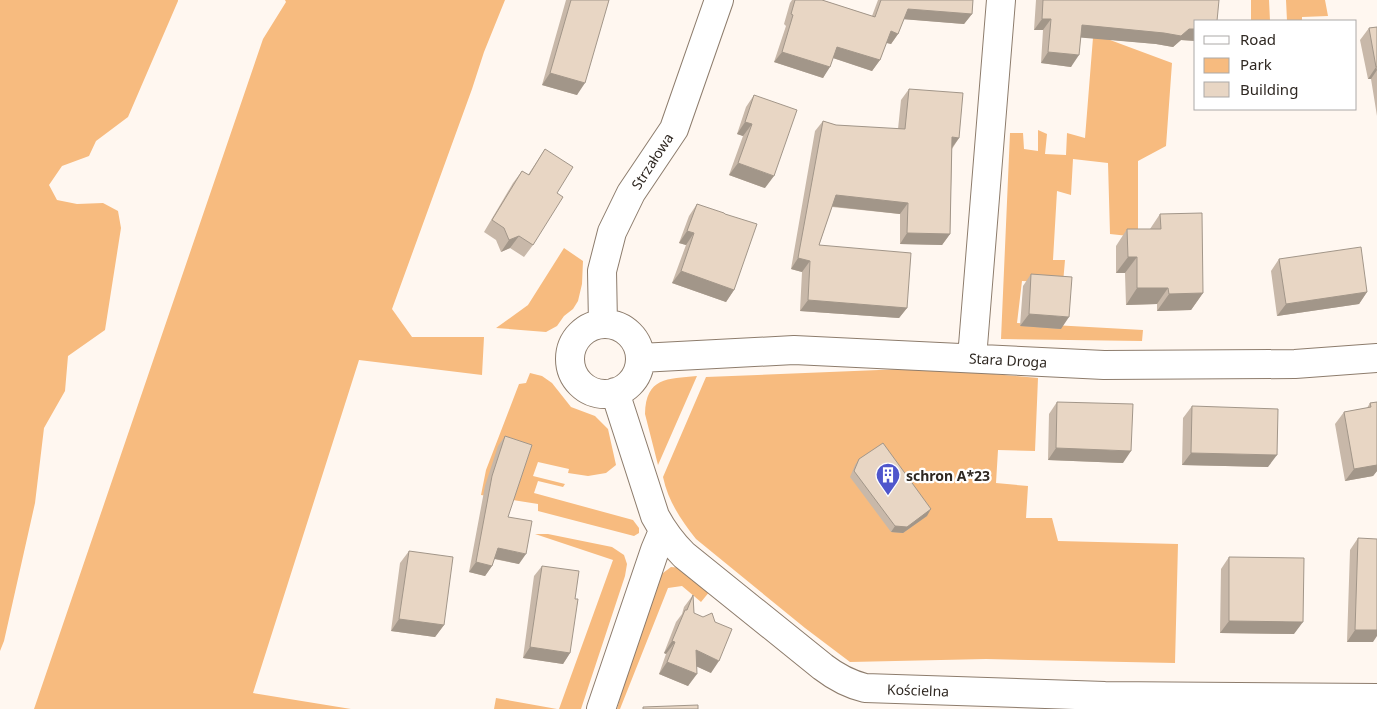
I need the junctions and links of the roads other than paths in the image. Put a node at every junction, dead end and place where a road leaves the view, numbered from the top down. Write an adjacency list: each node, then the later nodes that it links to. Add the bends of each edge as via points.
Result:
1 (719, 0): 3 (street, Strzałowa, via 674,129 631,192 612,232 602,271)
2 (1001, 0): 5 (street)
3 (603, 324): 4 (street, via 614,325 632,337); 7 (street, via 584,330 577,337 572,346 571,367 575,378 592,392)
4 (640, 358): 5 (street, Stara Droga, via 794,350); 7 (street, via 633,379)
5 (972, 358): 6 (street, Stara Droga, via 1104,365 1295,364)
6 (1377, 358)
7 (615, 392): 8 (street, Kościelna, via 648,499)
8 (662, 531): 10 (street, Kościelna, via 684,555 823,668 853,685); 11 (street)
9 (1377, 698): 10 (street, Kościelna)
10 (1105, 703)
11 (601, 709)

